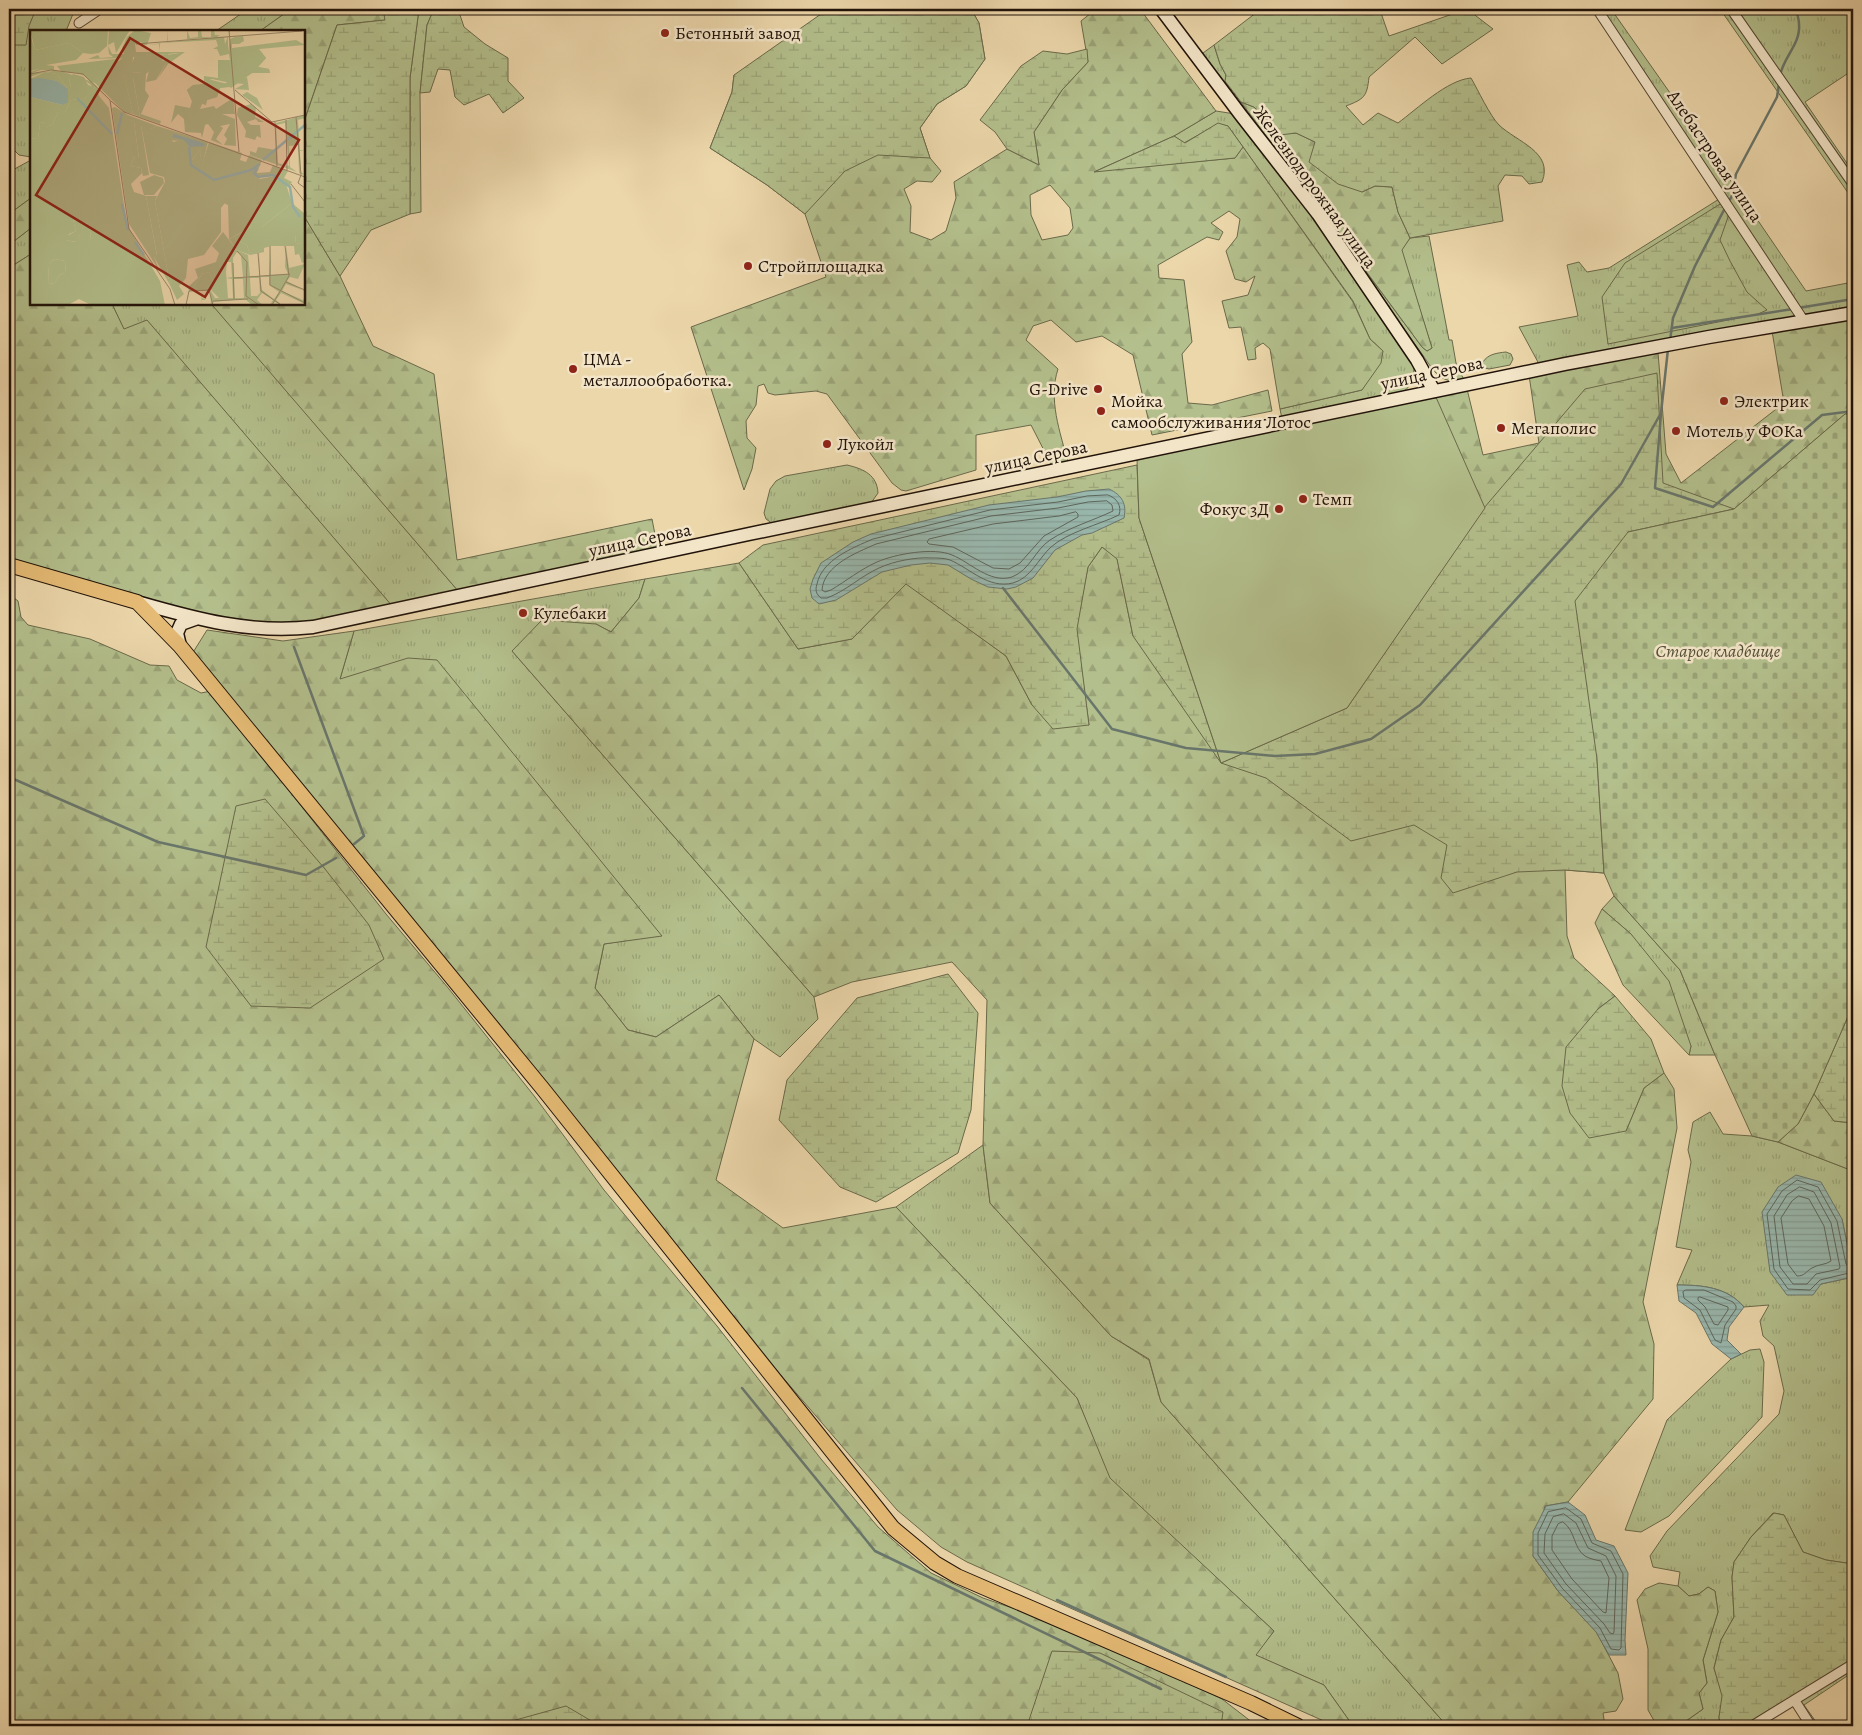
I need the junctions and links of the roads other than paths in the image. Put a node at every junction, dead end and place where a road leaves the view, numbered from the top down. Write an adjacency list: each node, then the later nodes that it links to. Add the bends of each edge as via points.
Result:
1 (100, 9): 5 (street)
2 (1161, 9): 9 (main road, Железнодорожная улица, via 1318,214)
3 (1597, 9): 8 (street, Алебастровая улица)
4 (1731, 9): 6 (street)
5 (79, 23)
6 (1853, 184)
7 (1853, 313): 8 (main road, улица Серова)
8 (1804, 321): 9 (main road, улица Серова)
9 (1434, 390): 12 (main road, улица Серова, via 312,628 256,629)
10 (9, 565): 11 (main road)
11 (137, 602): 12 (main road, улица Серова); 13 (main road)
12 (195, 619): 13 (main road, via 181,624 177,633)
13 (180, 646): 16 (main road, via 531,1074 893,1528 935,1563 958,1576)
14 (1853, 1664): 15 (street)
15 (1796, 1701): 17 (street); 18 (street)
16 (1298, 1726)
17 (1752, 1726)
18 (1811, 1726)

